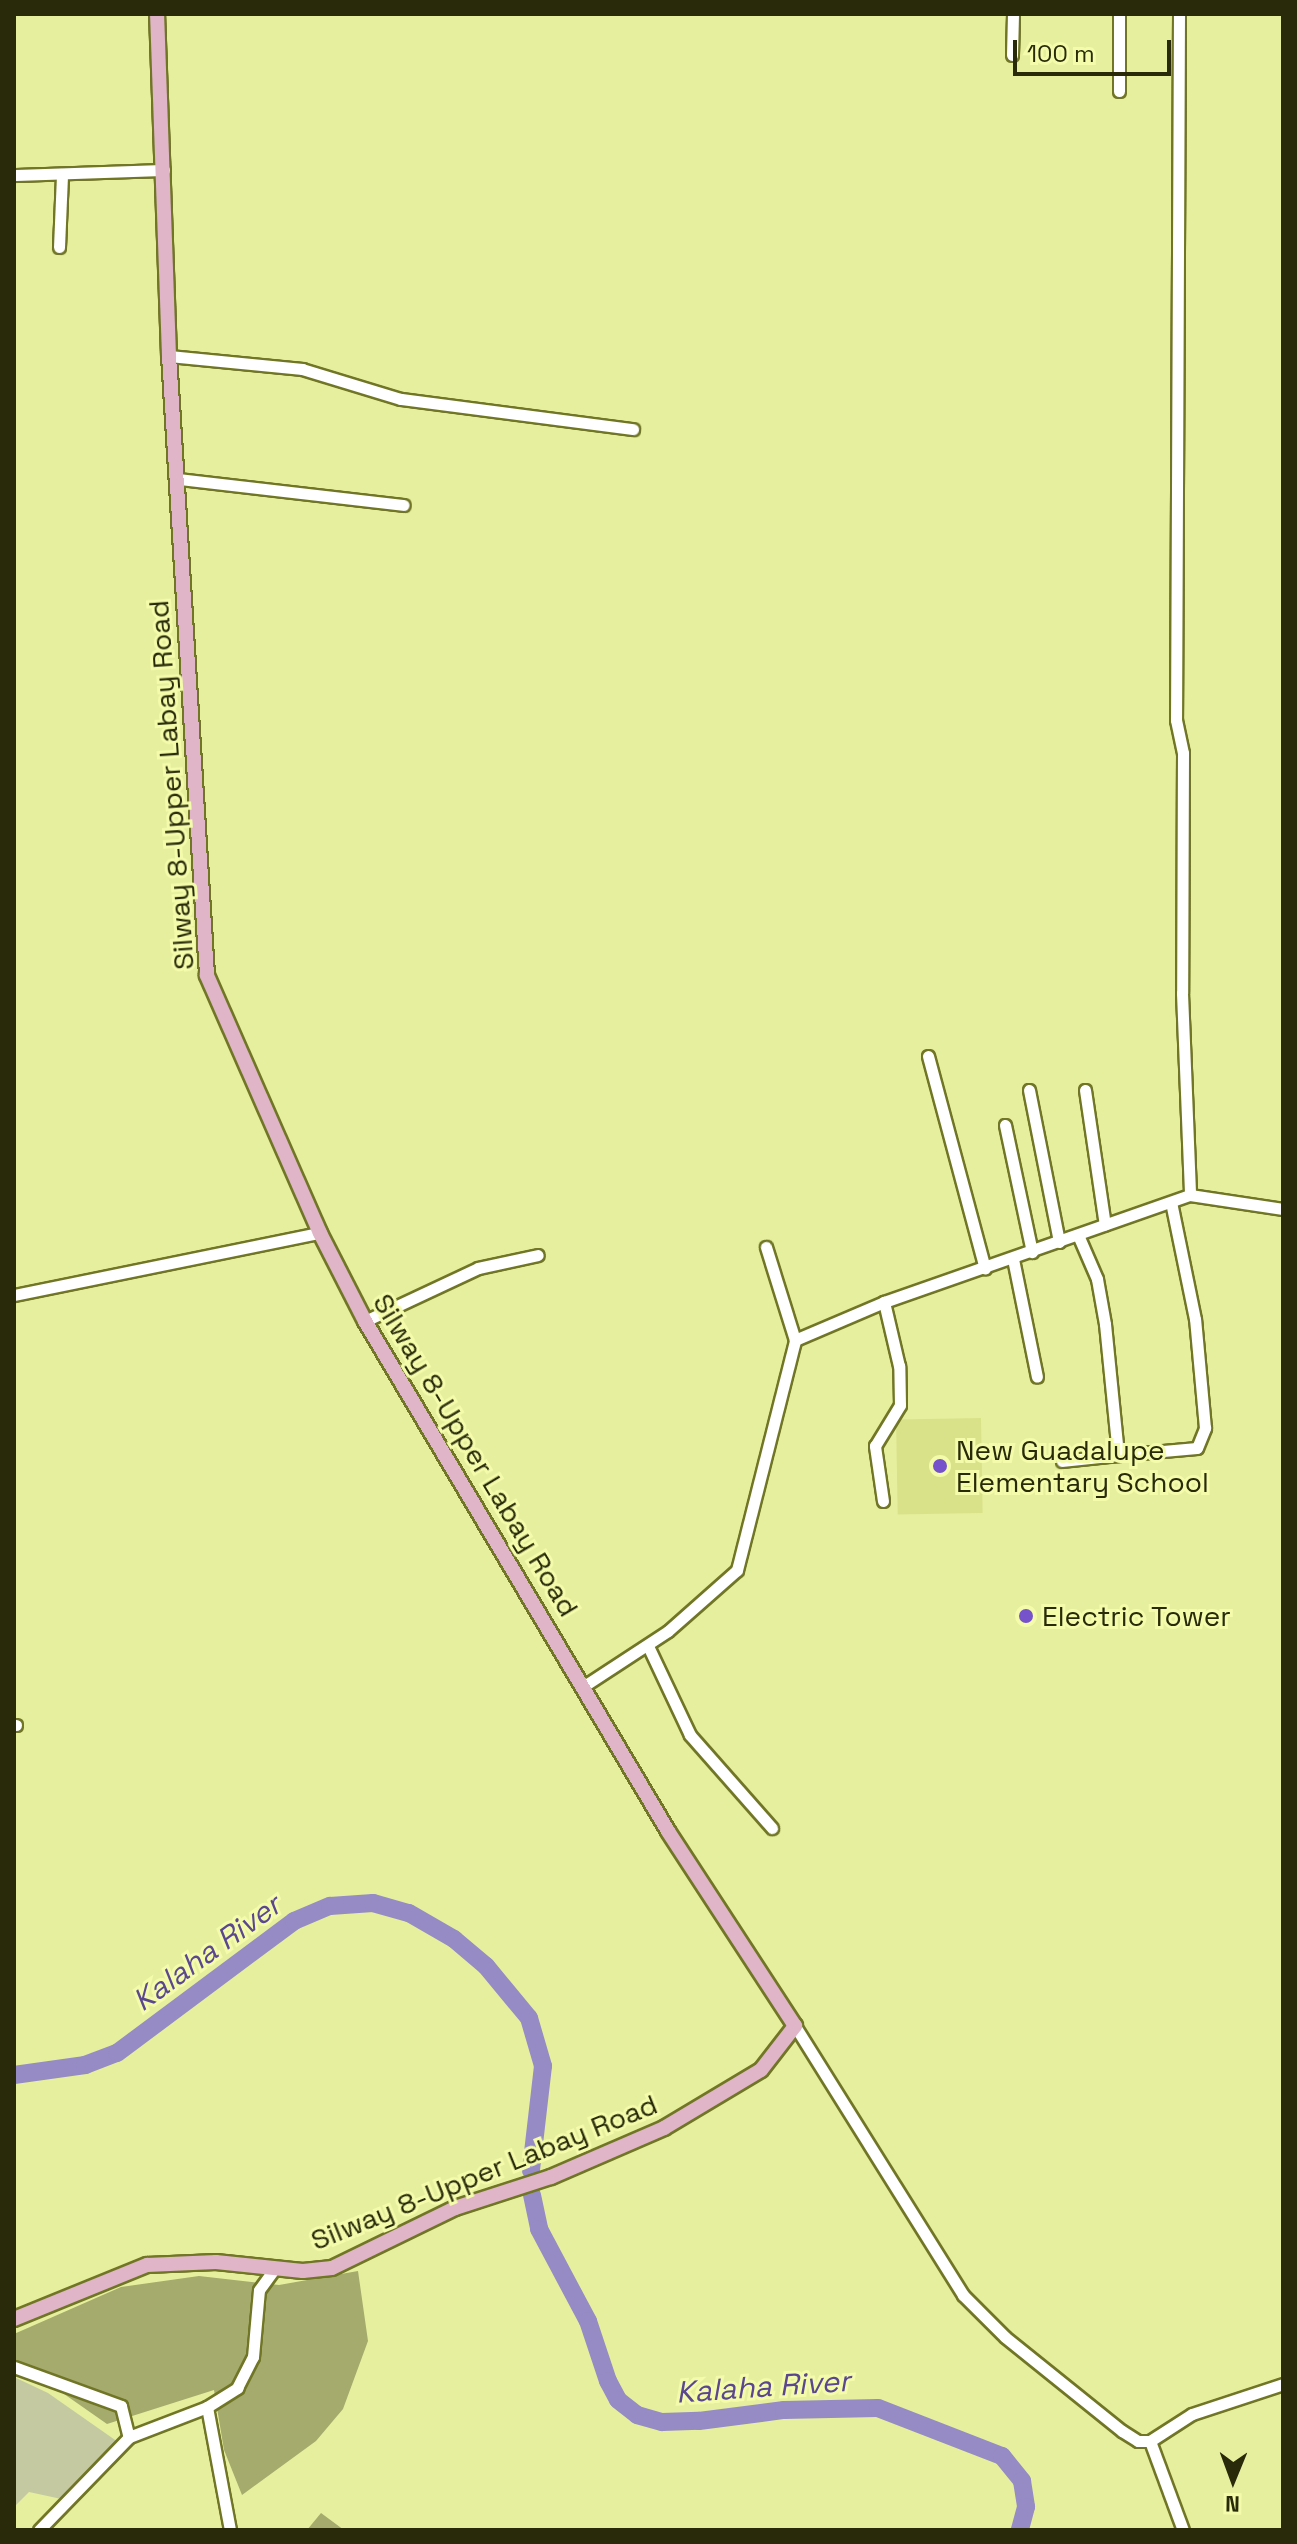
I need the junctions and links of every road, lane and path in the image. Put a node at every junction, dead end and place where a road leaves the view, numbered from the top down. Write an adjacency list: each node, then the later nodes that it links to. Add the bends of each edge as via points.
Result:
1 (157, 14): 7 (main road, Silway 8-Upper Labay Road)
2 (1013, 14): 5 (street)
3 (1119, 14): 6 (street)
4 (1179, 14): 19 (street, via 1176,720 1183,753 1182,993)
5 (1012, 55)
6 (1119, 91)
7 (164, 170): 8 (street); 11 (main road, Silway 8-Upper Labay Road)
8 (62, 174): 9 (street); 10 (street)
9 (14, 175)
10 (59, 247)
11 (169, 356): 12 (street, via 302,369 401,399); 13 (main road, Silway 8-Upper Labay Road)
12 (633, 429)
13 (179, 479): 14 (street); 23 (main road, Silway 8-Upper Labay Road, via 204,959 214,994)
14 (403, 505)
15 (928, 1056): 30 (street)
16 (1029, 1090): 25 (street)
17 (1085, 1090): 22 (street)
18 (1005, 1125): 27 (street)
19 (1190, 1195): 20 (street); 21 (street)
20 (1171, 1202): 22 (street); 36 (street, via 1193,1303 1205,1435 1193,1449)
21 (1283, 1209)
22 (1105, 1225): 24 (street)
23 (320, 1233): 31 (street); 33 (main road, Silway 8-Upper Labay Road)
24 (1078, 1235): 25 (street); 36 (street, via 1097,1279)
25 (1059, 1242): 27 (street)
26 (766, 1247): 34 (street)
27 (1032, 1252): 29 (street)
28 (538, 1255): 33 (street, via 478,1268)
29 (1013, 1259): 30 (street); 35 (street)
30 (985, 1268): 32 (street)
31 (14, 1295)
32 (884, 1302): 34 (street); 38 (street, via 899,1366 900,1409 875,1446)
33 (365, 1321): 40 (main road, Silway 8-Upper Labay Road)
34 (795, 1340): 39 (street, via 737,1570)
35 (1037, 1377)
36 (1118, 1455): 37 (street)
37 (1062, 1461)
38 (883, 1501)
39 (648, 1646): 40 (street); 41 (street, via 690,1735)
40 (584, 1686): 42 (main road, Silway 8-Upper Labay Road, via 721,1917)
41 (772, 1828)
42 (795, 2026): 43 (main road, Silway 8-Upper Labay Road, via 776,2055 744,2083 609,2155 455,2208 332,2268); 49 (street, via 963,2295 1063,2386 1132,2438)
43 (275, 2268): 44 (main road, Silway 8-Upper Labay Road, via 216,2262 147,2265); 47 (street, via 254,2306 255,2344 249,2368 237,2388)
44 (14, 2319)
45 (14, 2367): 48 (street, via 121,2406)
46 (1283, 2384): 49 (street, via 1192,2414)
47 (207, 2407): 48 (street); 51 (street)
48 (129, 2437): 50 (street)
49 (1150, 2441): 52 (street)
50 (39, 2530)
51 (230, 2530)
52 (1183, 2530)

